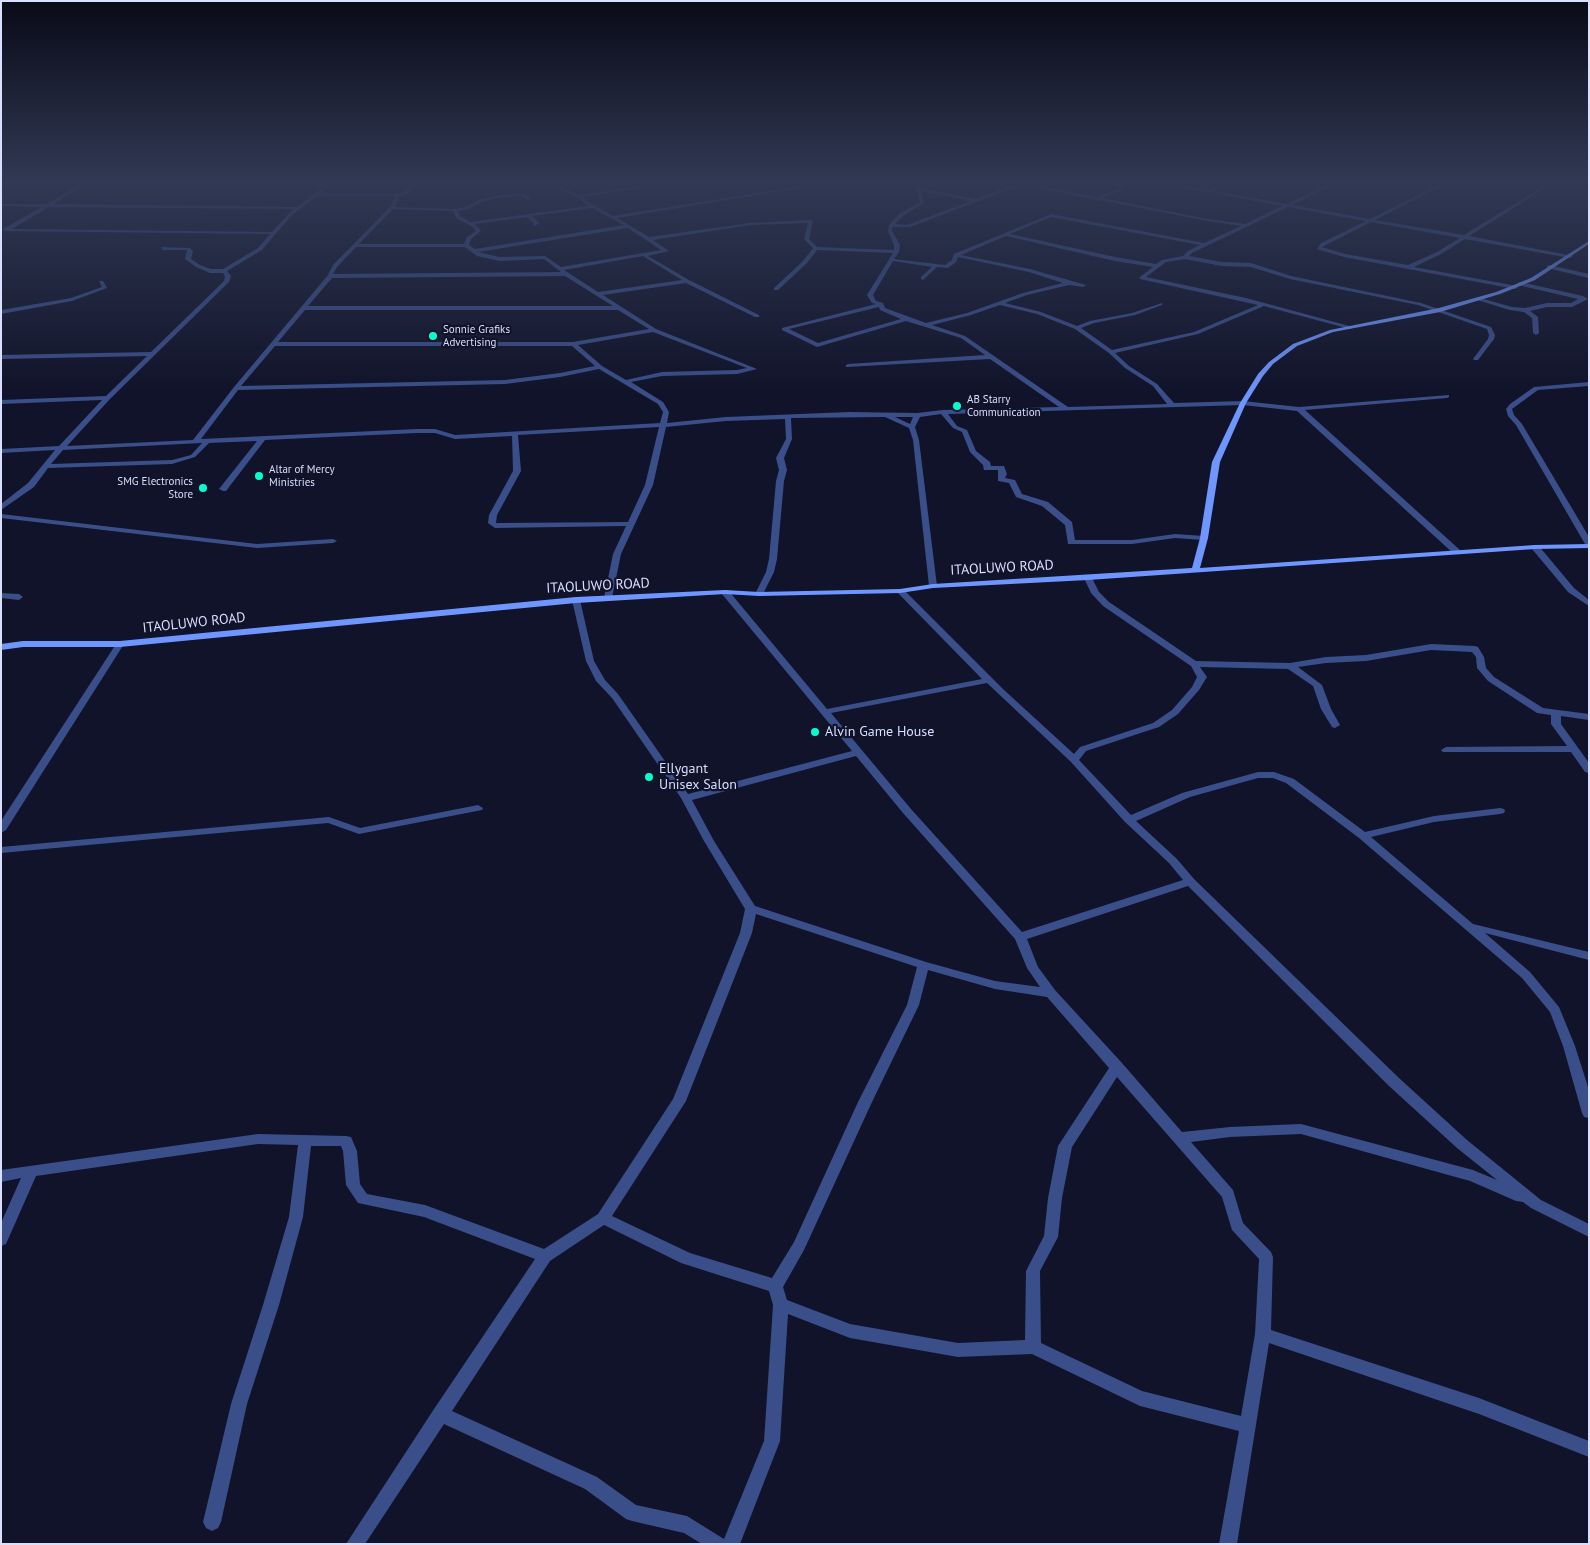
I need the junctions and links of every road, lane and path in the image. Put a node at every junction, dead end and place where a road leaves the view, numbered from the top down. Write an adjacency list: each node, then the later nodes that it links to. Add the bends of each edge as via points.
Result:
1 (189, 253): 25 (street, via 188,259 198,266)
2 (254, 253): 25 (street)
3 (347, 253): 27 (street)
4 (477, 253): 24 (street, via 495,259 542,257)
5 (657, 253): 16 (street)
6 (812, 253): 35 (street)
7 (896, 253): 19 (street)
8 (960, 253): 15 (street)
9 (1090, 253): 21 (street)
10 (1189, 253): 18 (street)
11 (1334, 253): 22 (street)
12 (1439, 253): 22 (street)
13 (1553, 253): 17 (street)
14 (1574, 253): 17 (street)
15 (956, 255): 20 (street, via 946,267); 32 (street)
16 (645, 256): 24 (street); 30 (street)
17 (1570, 256): 23 (street)
18 (1185, 257): 21 (street, via 1170,259); 45 (street, via 1251,266)
19 (893, 260): 20 (street); 40 (street, via 870,295 874,302)
20 (936, 266): 29 (street)
21 (1156, 266): 42 (street, via 1142,278)
22 (1409, 267): 34 (street)
23 (1549, 267): 28 (street); 34 (street)
24 (560, 269): 26 (street)
25 (224, 272): 58 (street, via 228,276 227,281)
26 (566, 274): 27 (street); 36 (street)
27 (330, 276): 43 (street)
28 (1589, 276)
29 (922, 278)
30 (686, 280): 36 (street); 48 (street)
31 (101, 282): 47 (street, via 103,288 72,299)
32 (1069, 283): 33 (street); 39 (street)
33 (1083, 285)
34 (1518, 286): 37 (street); 38 (street)
35 (776, 289)
36 (598, 294): 44 (street)
37 (1586, 299): 46 (street, via 1572,305 1547,305)
38 (1480, 300): 45 (street); 46 (street)
39 (999, 303): 50 (street); 52 (street, via 1039,313)
40 (881, 304): 49 (street, via 882,309); 49 (street, via 784,329 817,344)
41 (1160, 304): 52 (street)
42 (1262, 305): 51 (street); 57 (street, via 1196,333)
43 (304, 308): 44 (street); 55 (street)
44 (618, 308): 53 (street)
45 (1440, 310): 51 (street); 61 (street, via 1489,328 1491,339)
46 (1524, 310): 54 (street, via 1535,317)
47 (1, 312)
48 (757, 316)
49 (906, 319): 50 (street)
50 (926, 325): 60 (street, via 963,336)
51 (1350, 327): 70 (street, via 1295,345 1271,363)
52 (1077, 328): 57 (street)
53 (654, 330): 56 (street); 64 (street, via 754,369 662,374)
54 (1536, 333)
55 (274, 344): 56 (street); 66 (street)
56 (573, 344): 63 (street)
57 (1111, 352): 71 (street, via 1155,385)
58 (151, 354): 59 (street); 68 (street)
59 (1, 357)
60 (990, 357): 62 (street); 72 (street)
61 (1476, 358)
62 (848, 366)
63 (600, 367): 64 (street); 66 (street, via 505,382)
64 (624, 382): 78 (street, via 661,403 666,412)
65 (1589, 384): 93 (street, via 1536,388 1509,409)
66 (236, 388): 82 (street)
67 (1447, 396): 73 (street)
68 (108, 398): 69 (street); 84 (street)
69 (1, 402)
70 (1243, 402): 71 (street); 73 (street); 91 (street, via 1216,462)
71 (1172, 405): 72 (street)
72 (1066, 408): 74 (street)
73 (1299, 409): 95 (street)
74 (943, 412): 76 (street); 91 (street, via 954,427 965,431 973,452 987,464 987,468 1001,468 1001,479 1012,482 1019,495 1045,504 1068,524 1071,542 1132,542 1174,536)
75 (884, 414): 76 (street); 77 (street); 79 (street)
76 (917, 415): 79 (street)
77 (788, 418): 78 (street); 101 (street, via 789,439 780,458 783,470 773,558)
78 (663, 425): 80 (street); 90 (street, via 649,485)
79 (912, 427): 98 (street)
80 (515, 435): 81 (street, via 455,438 431,431); 90 (street, via 517,471 493,514 492,523 496,526)
81 (263, 438): 83 (street); 87 (street)
82 (196, 442): 83 (street); 84 (street)
83 (206, 442): 86 (street, via 193,456 172,462)
84 (62, 448): 85 (street); 86 (street)
85 (1, 451)
86 (46, 466): 88 (street, via 31,485)
87 (222, 489)
88 (1, 508)
89 (1, 516): 92 (street, via 257,546)
90 (630, 524): 104 (street, via 617,554)
91 (1204, 538): 96 (street)
92 (333, 541)
93 (1589, 545): 94 (street, ITAOLUWO ROAD)
94 (1535, 547): 95 (street, ITAOLUWO ROAD); 106 (street, via 1571,590)
95 (1457, 552): 96 (street, ITAOLUWO ROAD)
96 (1196, 569): 97 (street, ITAOLUWO ROAD)
97 (1088, 578): 98 (street, ITAOLUWO ROAD); 109 (street, via 1095,593 1106,604)
98 (933, 586): 99 (street, ITAOLUWO ROAD)
99 (900, 591): 101 (street, ITAOLUWO ROAD); 111 (street)
100 (725, 592): 101 (street, ITAOLUWO ROAD); 104 (street, ITAOLUWO ROAD); 112 (street)
101 (759, 594)
102 (1, 595): 103 (street)
103 (19, 596)
104 (608, 598): 105 (street, ITAOLUWO ROAD)
105 (576, 600): 107 (street, ITAOLUWO ROAD); 121 (street, via 590,661 601,681 615,696)
106 (1589, 604)
107 (120, 644): 108 (street, ITAOLUWO ROAD); 125 (street)
108 (1, 647)
109 (1194, 664): 110 (street); 119 (street, via 1202,677 1175,712 1156,725 1083,749)
110 (1290, 666): 113 (street, via 1431,647 1474,649 1491,679 1540,711); 115 (street, via 1317,685)
111 (989, 680): 112 (street); 119 (street)
112 (824, 712): 118 (street)
113 (1556, 714): 114 (street); 116 (street, via 1556,724)
114 (1589, 717)
115 (1335, 725)
116 (1573, 749): 117 (street); 120 (street)
117 (1446, 750)
118 (858, 752): 121 (street); 131 (street)
119 (1074, 760): 124 (street)
120 (1589, 770)
121 (686, 798): 129 (street)
122 (478, 808): 127 (street, via 359,831 328,820)
123 (1500, 811): 126 (street, via 1434,819)
124 (1129, 820): 126 (street, via 1186,795 1258,775 1274,776 1290,781); 128 (street, via 1173,861)
125 (1, 830)
126 (1363, 836): 130 (street)
127 (1, 850)
128 (1190, 882): 131 (street); 141 (street, via 1394,1082 1462,1144)
129 (750, 909): 133 (street); 142 (street, via 746,933 679,1101)
130 (1471, 926): 132 (street); 136 (street, via 1526,975 1555,1010)
131 (1020, 937): 134 (street, via 1032,968)
132 (1589, 956)
133 (923, 965): 134 (street, via 995,985); 146 (street, via 913,1006 864,1102 799,1246)
134 (1051, 993): 135 (street)
135 (1117, 1066): 137 (street); 149 (street, via 1065,1146 1051,1237 1033,1272)
136 (1589, 1112)
137 (1180, 1138): 141 (street, via 1301,1129 1473,1176); 148 (street, via 1228,1194 1237,1226 1266,1257)
138 (305, 1140): 139 (street, via 258,1139); 145 (street, via 346,1141 353,1185 363,1199 425,1211); 153 (street, via 296,1217 239,1404)
139 (31, 1171): 140 (street); 144 (street)
140 (1, 1176)
141 (1536, 1204): 143 (street)
142 (603, 1218): 145 (street); 146 (street, via 686,1258)
143 (1589, 1231)
144 (1, 1240)
145 (545, 1256): 150 (street)
146 (775, 1286): 147 (street)
147 (780, 1305): 149 (street, via 850,1331 949,1349); 156 (street, via 772,1441)
148 (1263, 1334): 151 (street); 152 (street, via 1479,1406)
149 (1033, 1347): 151 (street, via 1140,1398)
150 (440, 1414): 154 (street); 155 (street, via 592,1483 632,1513 686,1525)
151 (1247, 1425): 157 (street)
152 (1589, 1448)
153 (212, 1522)
154 (355, 1544)
155 (718, 1544)
156 (732, 1544)
157 (1228, 1544)

